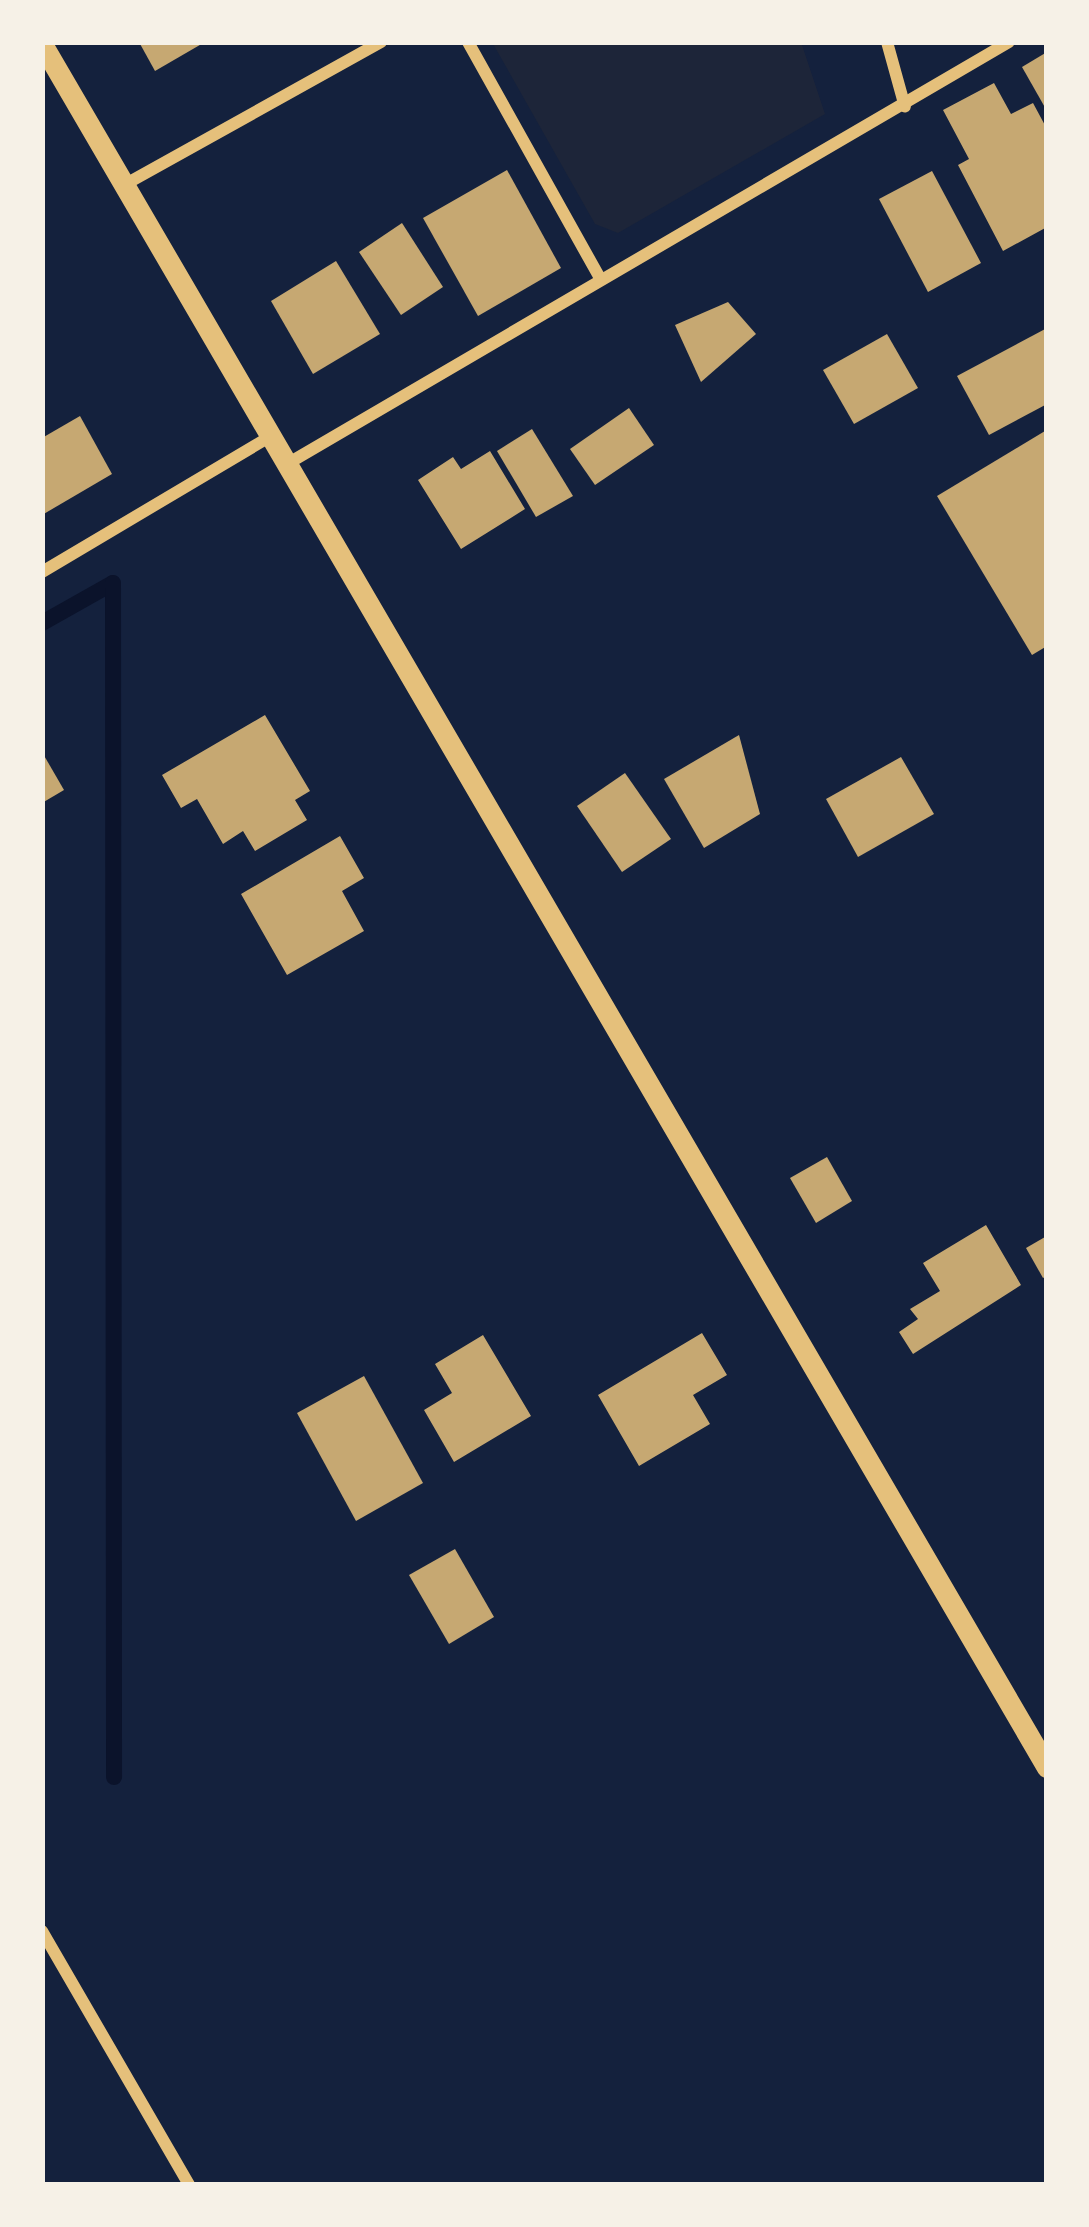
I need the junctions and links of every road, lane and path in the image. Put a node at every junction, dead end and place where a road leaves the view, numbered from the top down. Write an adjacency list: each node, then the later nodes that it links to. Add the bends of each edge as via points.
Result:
1 (381, 42): 7 (street)
2 (468, 42): 8 (street)
3 (887, 42): 6 (street)
4 (1009, 42): 6 (street)
5 (42, 44): 7 (street)
6 (905, 107): 8 (street)
7 (124, 185): 9 (street)
8 (599, 278): 10 (street)
9 (271, 436): 10 (street); 11 (street)
10 (287, 464): 12 (street)
11 (42, 572)
12 (1047, 1767)
13 (42, 1931): 14 (street)
14 (189, 2185)

